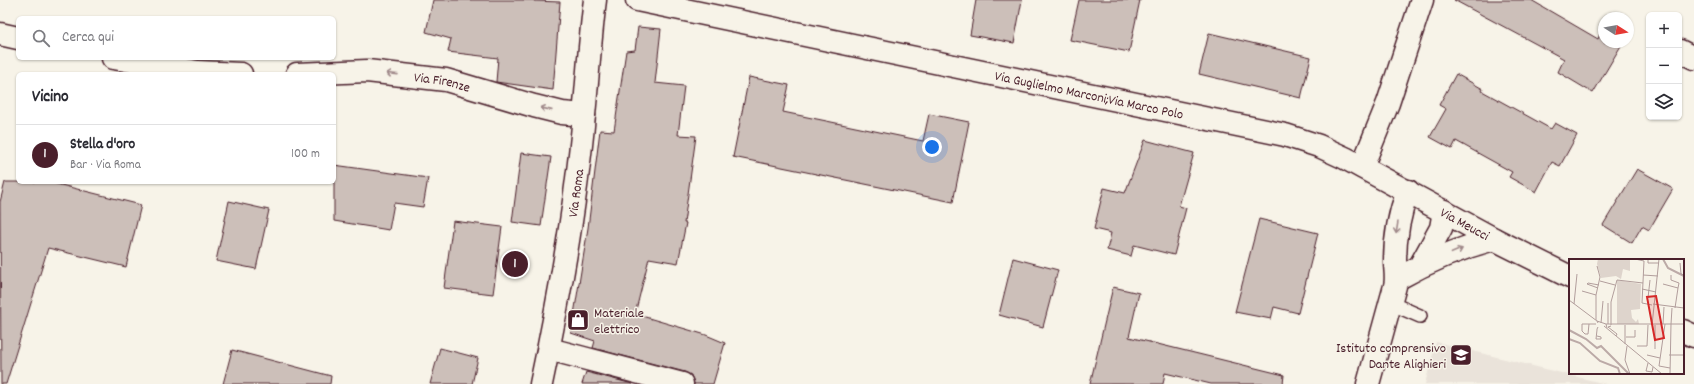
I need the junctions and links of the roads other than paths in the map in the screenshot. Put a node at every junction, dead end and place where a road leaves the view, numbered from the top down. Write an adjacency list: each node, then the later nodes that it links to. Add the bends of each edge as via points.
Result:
1 (595, 0): 9 (street, Via Roma)
2 (637, 0): 10 (street, Via Guglielmo Marconi;Via Marco Polo, via 1285,135 1319,146)
3 (1422, 0): 10 (street, via 1388,103)
4 (0, 34): 5 (street)
5 (16, 38)
6 (125, 60): 7 (street)
7 (198, 72)
8 (336, 72): 9 (street, Via Firenze, one-way to 8, via 534,106 446,80 367,71)
9 (584, 115): 21 (street, Via Roma, via 568,245)
10 (1362, 167): 11 (street, Via Meucci)
11 (1408, 191): 12 (street, Via Meucci); 16 (street, one-way to 16, via 1396,237)
12 (1444, 211): 13 (street, Via Meucci); 14 (street, via 1441,228)
13 (1494, 239): 14 (street, one-way to 13, via 1473,244); 15 (street, Via Meucci)
14 (1420, 266): 16 (street)
15 (1569, 276)
16 (1396, 279): 17 (street)
17 (1390, 304): 18 (lane); 24 (street)
18 (1420, 316)
19 (1684, 331): 20 (street)
20 (1694, 336)
21 (549, 349): 22 (street, Via Roma); 23 (street)
22 (541, 384)
23 (682, 384)
24 (1368, 384)

